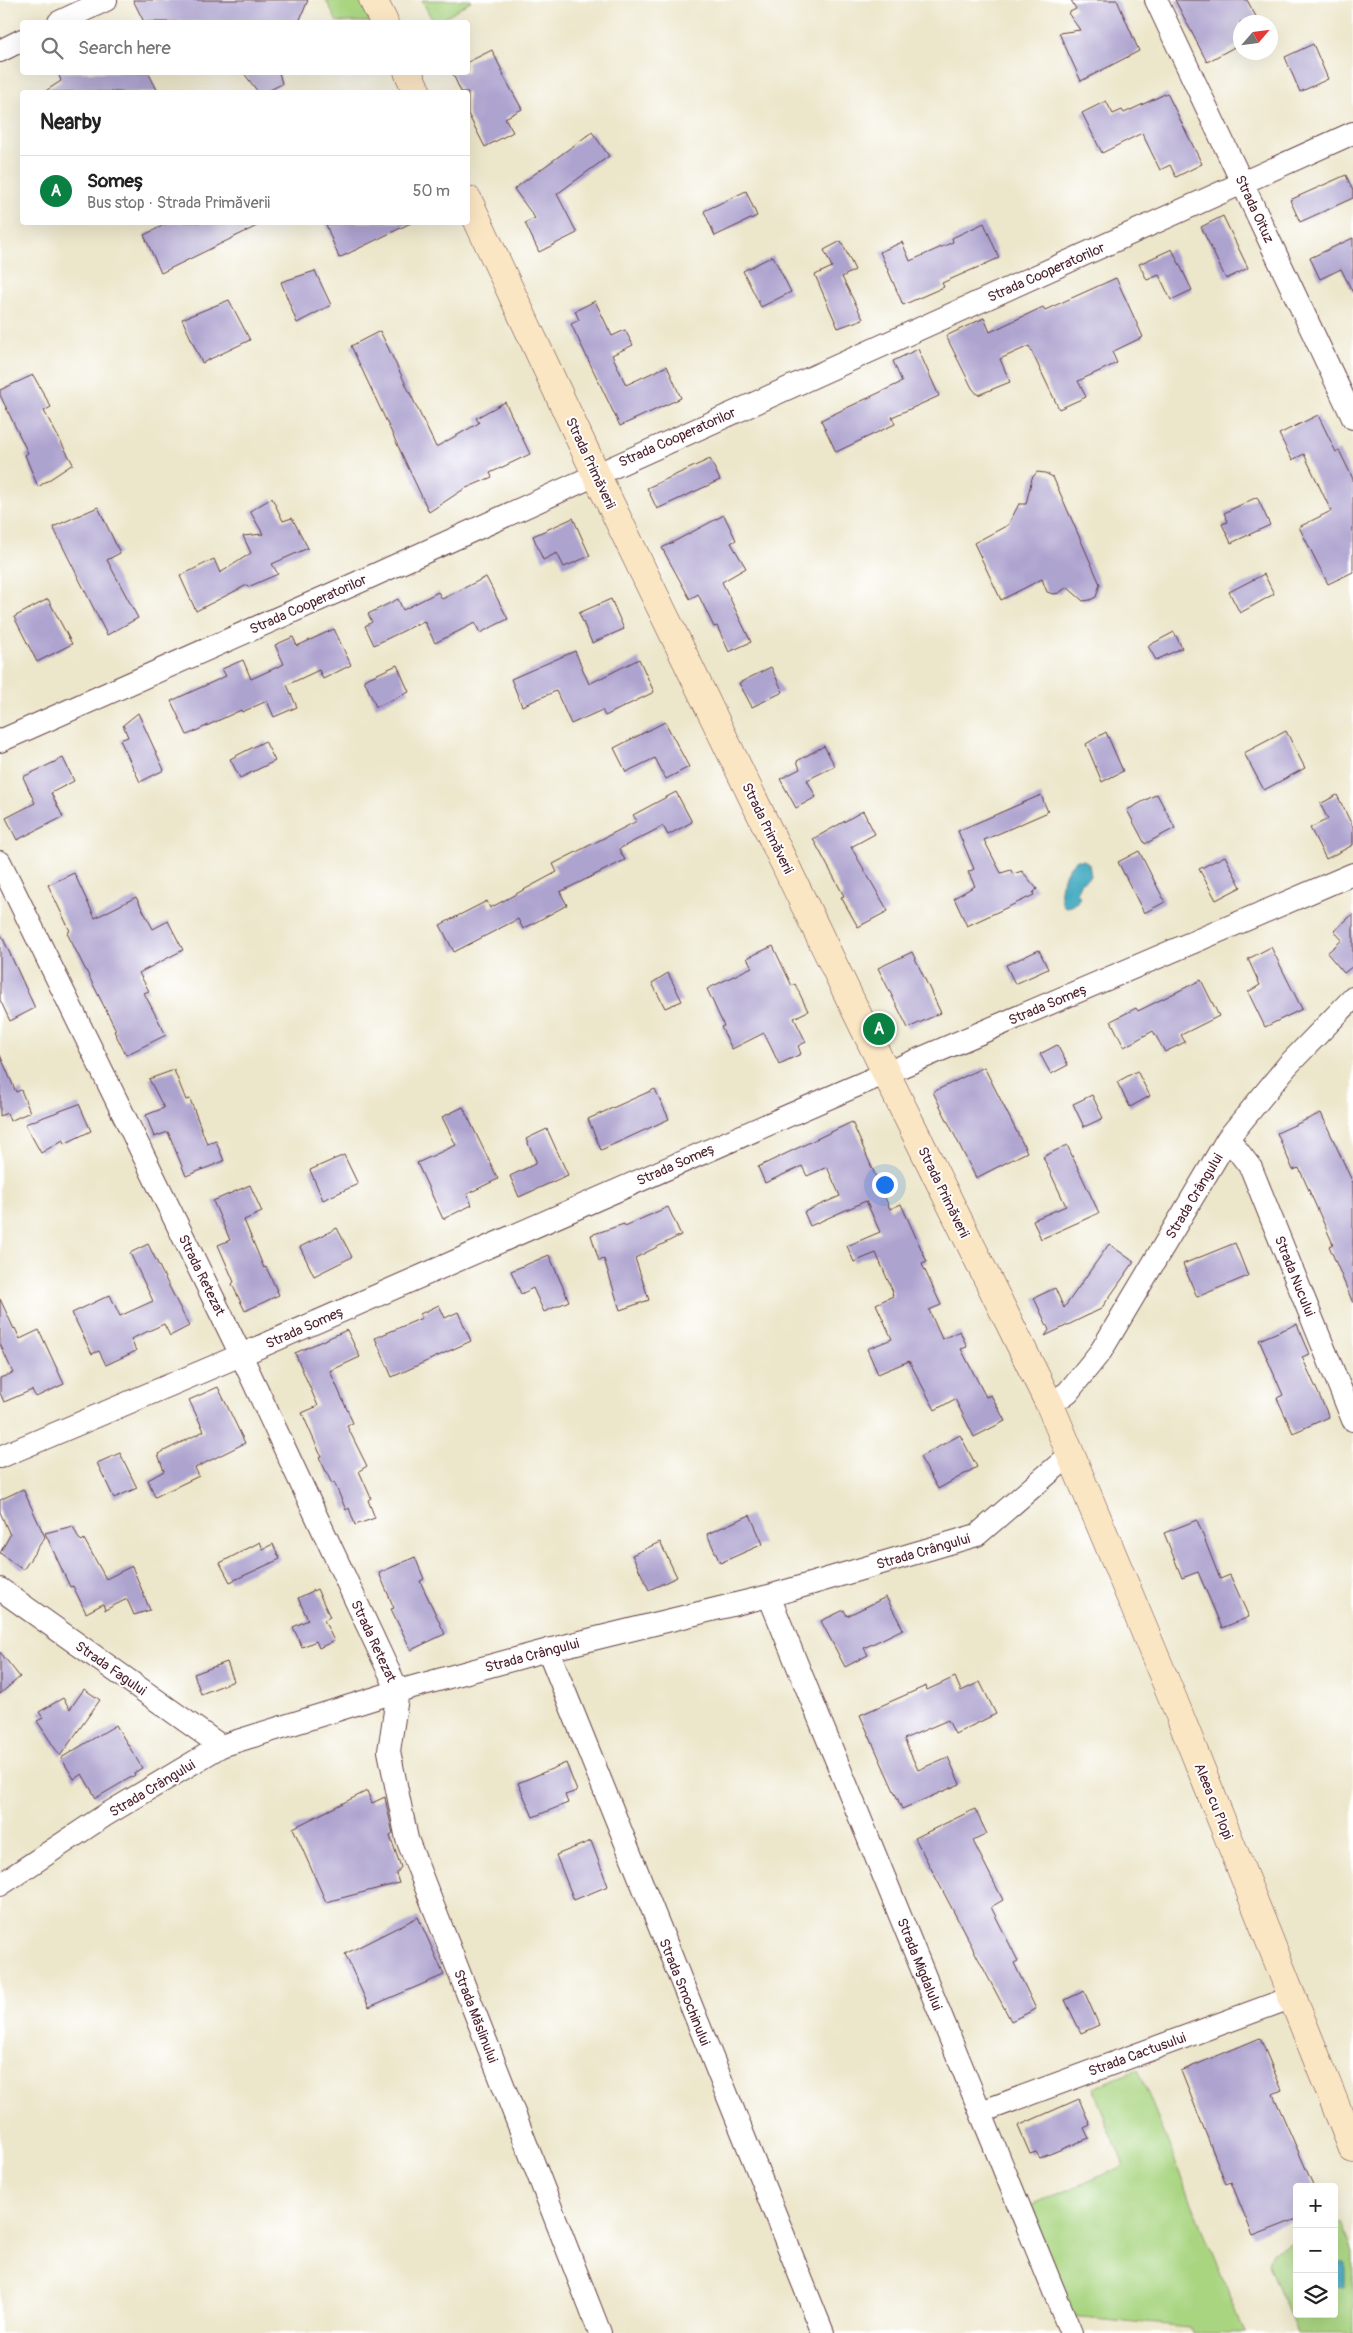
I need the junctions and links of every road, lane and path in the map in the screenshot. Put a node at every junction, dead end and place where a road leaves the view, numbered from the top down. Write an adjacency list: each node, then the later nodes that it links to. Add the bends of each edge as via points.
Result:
1 (106, 0): 4 (street)
2 (374, 0): 5 (street)
3 (1156, 0): 11 (street, Strada Oituz)
4 (63, 20)
5 (383, 20)
6 (20, 41): 7 (street)
7 (0, 51)
8 (409, 75): 9 (street)
9 (416, 90)
10 (1353, 133): 11 (street, Strada Cooperatorilor)
11 (1243, 183): 13 (street, Strada Oituz); 14 (street, Strada Cooperatorilor)
12 (470, 204): 14 (street, Strada Primăverii)
13 (1353, 418)
14 (596, 474): 15 (street, Strada Cooperatorilor); 19 (street, Strada Primăverii)
15 (0, 740)
16 (0, 862): 21 (street, Strada Retezat)
17 (1353, 874): 19 (street, Strada Someș)
18 (1353, 998): 20 (street, Strada Crângului, via 1288,1065)
19 (886, 1074): 21 (street, Strada Someș); 22 (street, Strada Primăverii)
20 (1228, 1138): 22 (street, Strada Crângului, via 1101,1351 1068,1392); 23 (street, Strada Nucului, via 1251,1168)
21 (241, 1355): 25 (street, Strada Someș); 29 (street, Strada Retezat)
22 (1050, 1405): 24 (street, Strada Primăverii)
23 (1353, 1420)
24 (1071, 1454): 27 (street, Strada Crângului, via 977,1535); 32 (street, Aleea cu Plopi)
25 (0, 1457)
26 (0, 1589): 30 (street, Strada Fagului)
27 (769, 1596): 28 (street, Strada Crângului); 33 (street, Strada Migdalului)
28 (548, 1650): 29 (street, Strada Crângului); 36 (street, Strada Smochinului)
29 (398, 1691): 30 (street, Strada Crângului); 35 (street, Strada Măslinului, via 389,1751 407,1839)
30 (221, 1746): 31 (street, Strada Crângului, via 104,1816)
31 (0, 1886)
32 (1293, 1997): 33 (street, Strada Cactusului); 34 (street, Aleea cu Plopi)
33 (981, 2112): 37 (street, Strada Migdalului)
34 (1353, 2149)
35 (600, 2333)
36 (823, 2333)
37 (1071, 2333)

